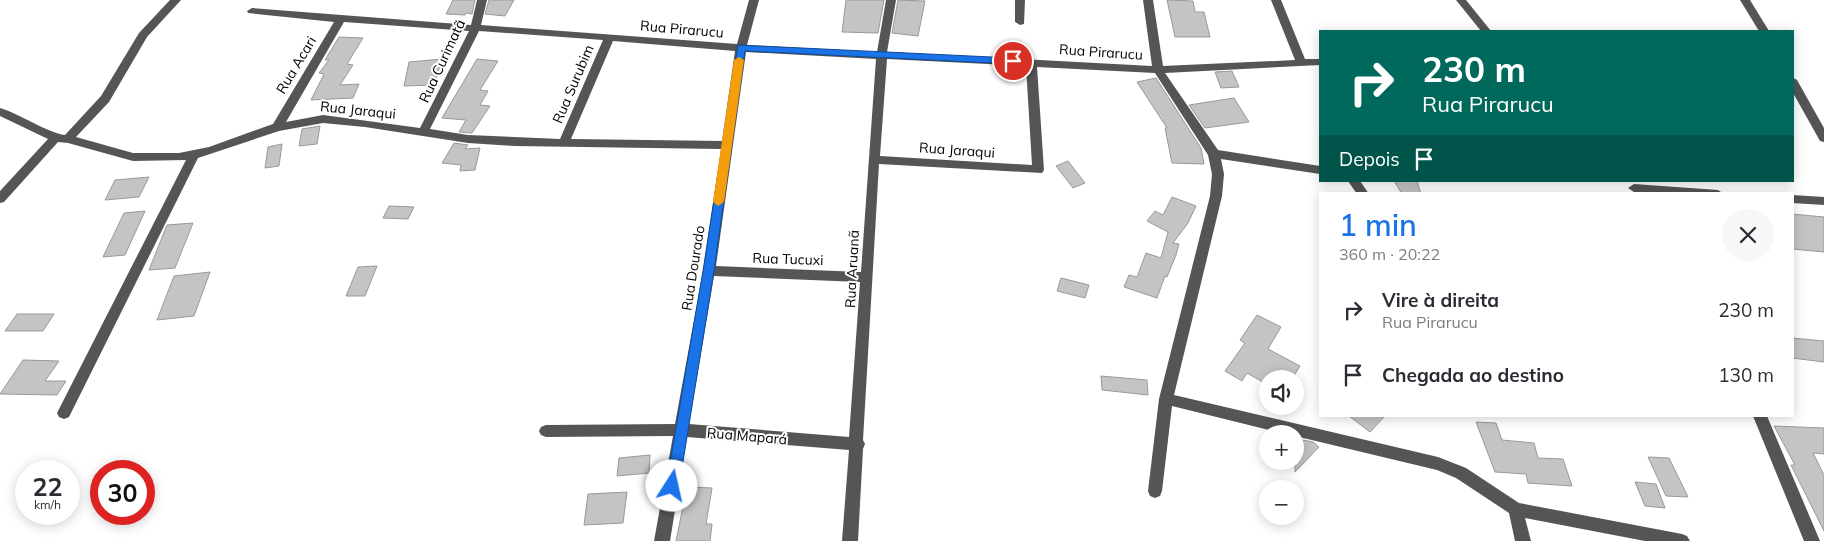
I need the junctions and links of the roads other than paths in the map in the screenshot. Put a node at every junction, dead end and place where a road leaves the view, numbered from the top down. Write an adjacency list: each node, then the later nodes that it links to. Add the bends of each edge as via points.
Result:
1 (176, 0): 29 (street, via 143,35 105,99)
2 (482, 0): 13 (street, Rua Curimatã)
3 (754, 0): 17 (street, Rua Dourado)
4 (892, 0): 18 (street, Rua Aruanã)
5 (1020, 0): 12 (street)
6 (1148, 0): 22 (street)
7 (1276, 0): 21 (street)
8 (1462, 0): 14 (street)
9 (1746, 0): 15 (street)
10 (252, 11): 11 (street, Rua Pirarucu)
11 (341, 19): 13 (street, Rua Pirarucu); 25 (street, Rua Acari)
12 (1020, 22)
13 (474, 29): 16 (street, Rua Pirarucu); 26 (street, Rua Curimatã)
14 (1485, 30)
15 (1763, 30)
16 (610, 36): 17 (street, Rua Pirarucu); 30 (street, Rua Surubim)
17 (741, 48): 18 (street, Rua Pirarucu); 31 (street, Rua Dourado)
18 (882, 54): 19 (street, Rua Pirarucu); 34 (street, Rua Aruanã)
19 (1031, 62): 22 (street, Rua Pirarucu); 34 (street, Rua Jaraqui, via 1038,170)
20 (1319, 62): 21 (street, Rua Pirarucu)
21 (1301, 63): 22 (street, Rua Pirarucu)
22 (1158, 70): 32 (street)
23 (1794, 84): 28 (street)
24 (0, 112): 27 (street, Rua Jaraqui)
25 (277, 127): 26 (street, Rua Jaraqui, via 324,119); 33 (street, Rua Jaraqui)
26 (423, 133): 30 (street, Rua Jaraqui, via 477,140)
27 (55, 138): 29 (street, Rua Jaraqui); 39 (street)
28 (1824, 138)
29 (68, 139): 33 (street, Rua Jaraqui, via 133,158)
30 (563, 144): 31 (street, Rua Jaraqui)
31 (726, 144): 41 (street, Rua Dourado)
32 (1214, 154): 35 (street); 43 (street, via 1218,174 1216,196)
33 (194, 155): 44 (street)
34 (874, 160): 42 (street, Rua Aruanã)
35 (1319, 170)
36 (1633, 188): 37 (street)
37 (1690, 192)
38 (1794, 199): 40 (street)
39 (0, 200)
40 (1824, 201)
41 (709, 271): 42 (street, Rua Tucuxi); 46 (street, Rua Dourado)
42 (866, 277): 48 (street, Rua Aruanã)
43 (1166, 399): 49 (street); 50 (street, via 1403,455 1461,473)
44 (64, 413)
45 (1760, 417): 55 (street)
46 (682, 430): 47 (street, Rua Mapará); 48 (street, Rua Mapará); 51 (street, Rua Dourado)
47 (546, 431)
48 (858, 444): 52 (street, Rua Aruanã)
49 (1155, 491)
50 (1516, 509): 53 (street); 54 (street)
51 (662, 541)
52 (850, 541)
53 (1523, 541)
54 (1682, 541)
55 (1812, 541)

